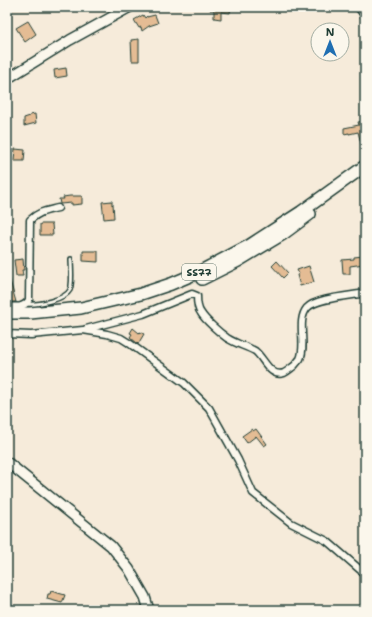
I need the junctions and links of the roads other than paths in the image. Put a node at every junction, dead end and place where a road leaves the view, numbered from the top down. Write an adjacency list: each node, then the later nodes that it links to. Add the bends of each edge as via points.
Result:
1 (130, 7): 4 (street)
2 (360, 7): 3 (street)
3 (365, 14)
4 (7, 79)
5 (365, 166): 12 (highway, SS77, via 250,245 197,273 141,294 81,308)
6 (365, 175): 13 (highway, SS77, via 283,234 245,257 175,290 146,301 82,315)
7 (58, 208): 10 (street, via 36,214 30,220)
8 (71, 259): 10 (lane, via 69,292 63,297 49,301)
9 (365, 294): 14 (street, via 325,300 307,308 303,314 299,360 280,374 274,373 259,354 228,338 210,323 201,314 197,296 192,294 143,314)
10 (27, 304): 11 (street)
11 (7, 306)
12 (7, 313)
13 (7, 320)
14 (82, 330): 15 (street, via 32,335); 17 (street, via 121,338 184,383 209,408 253,493 291,523 326,541)
15 (7, 334)
16 (7, 462): 18 (street, via 111,546 129,569 145,597)
17 (365, 574)
18 (149, 610)

